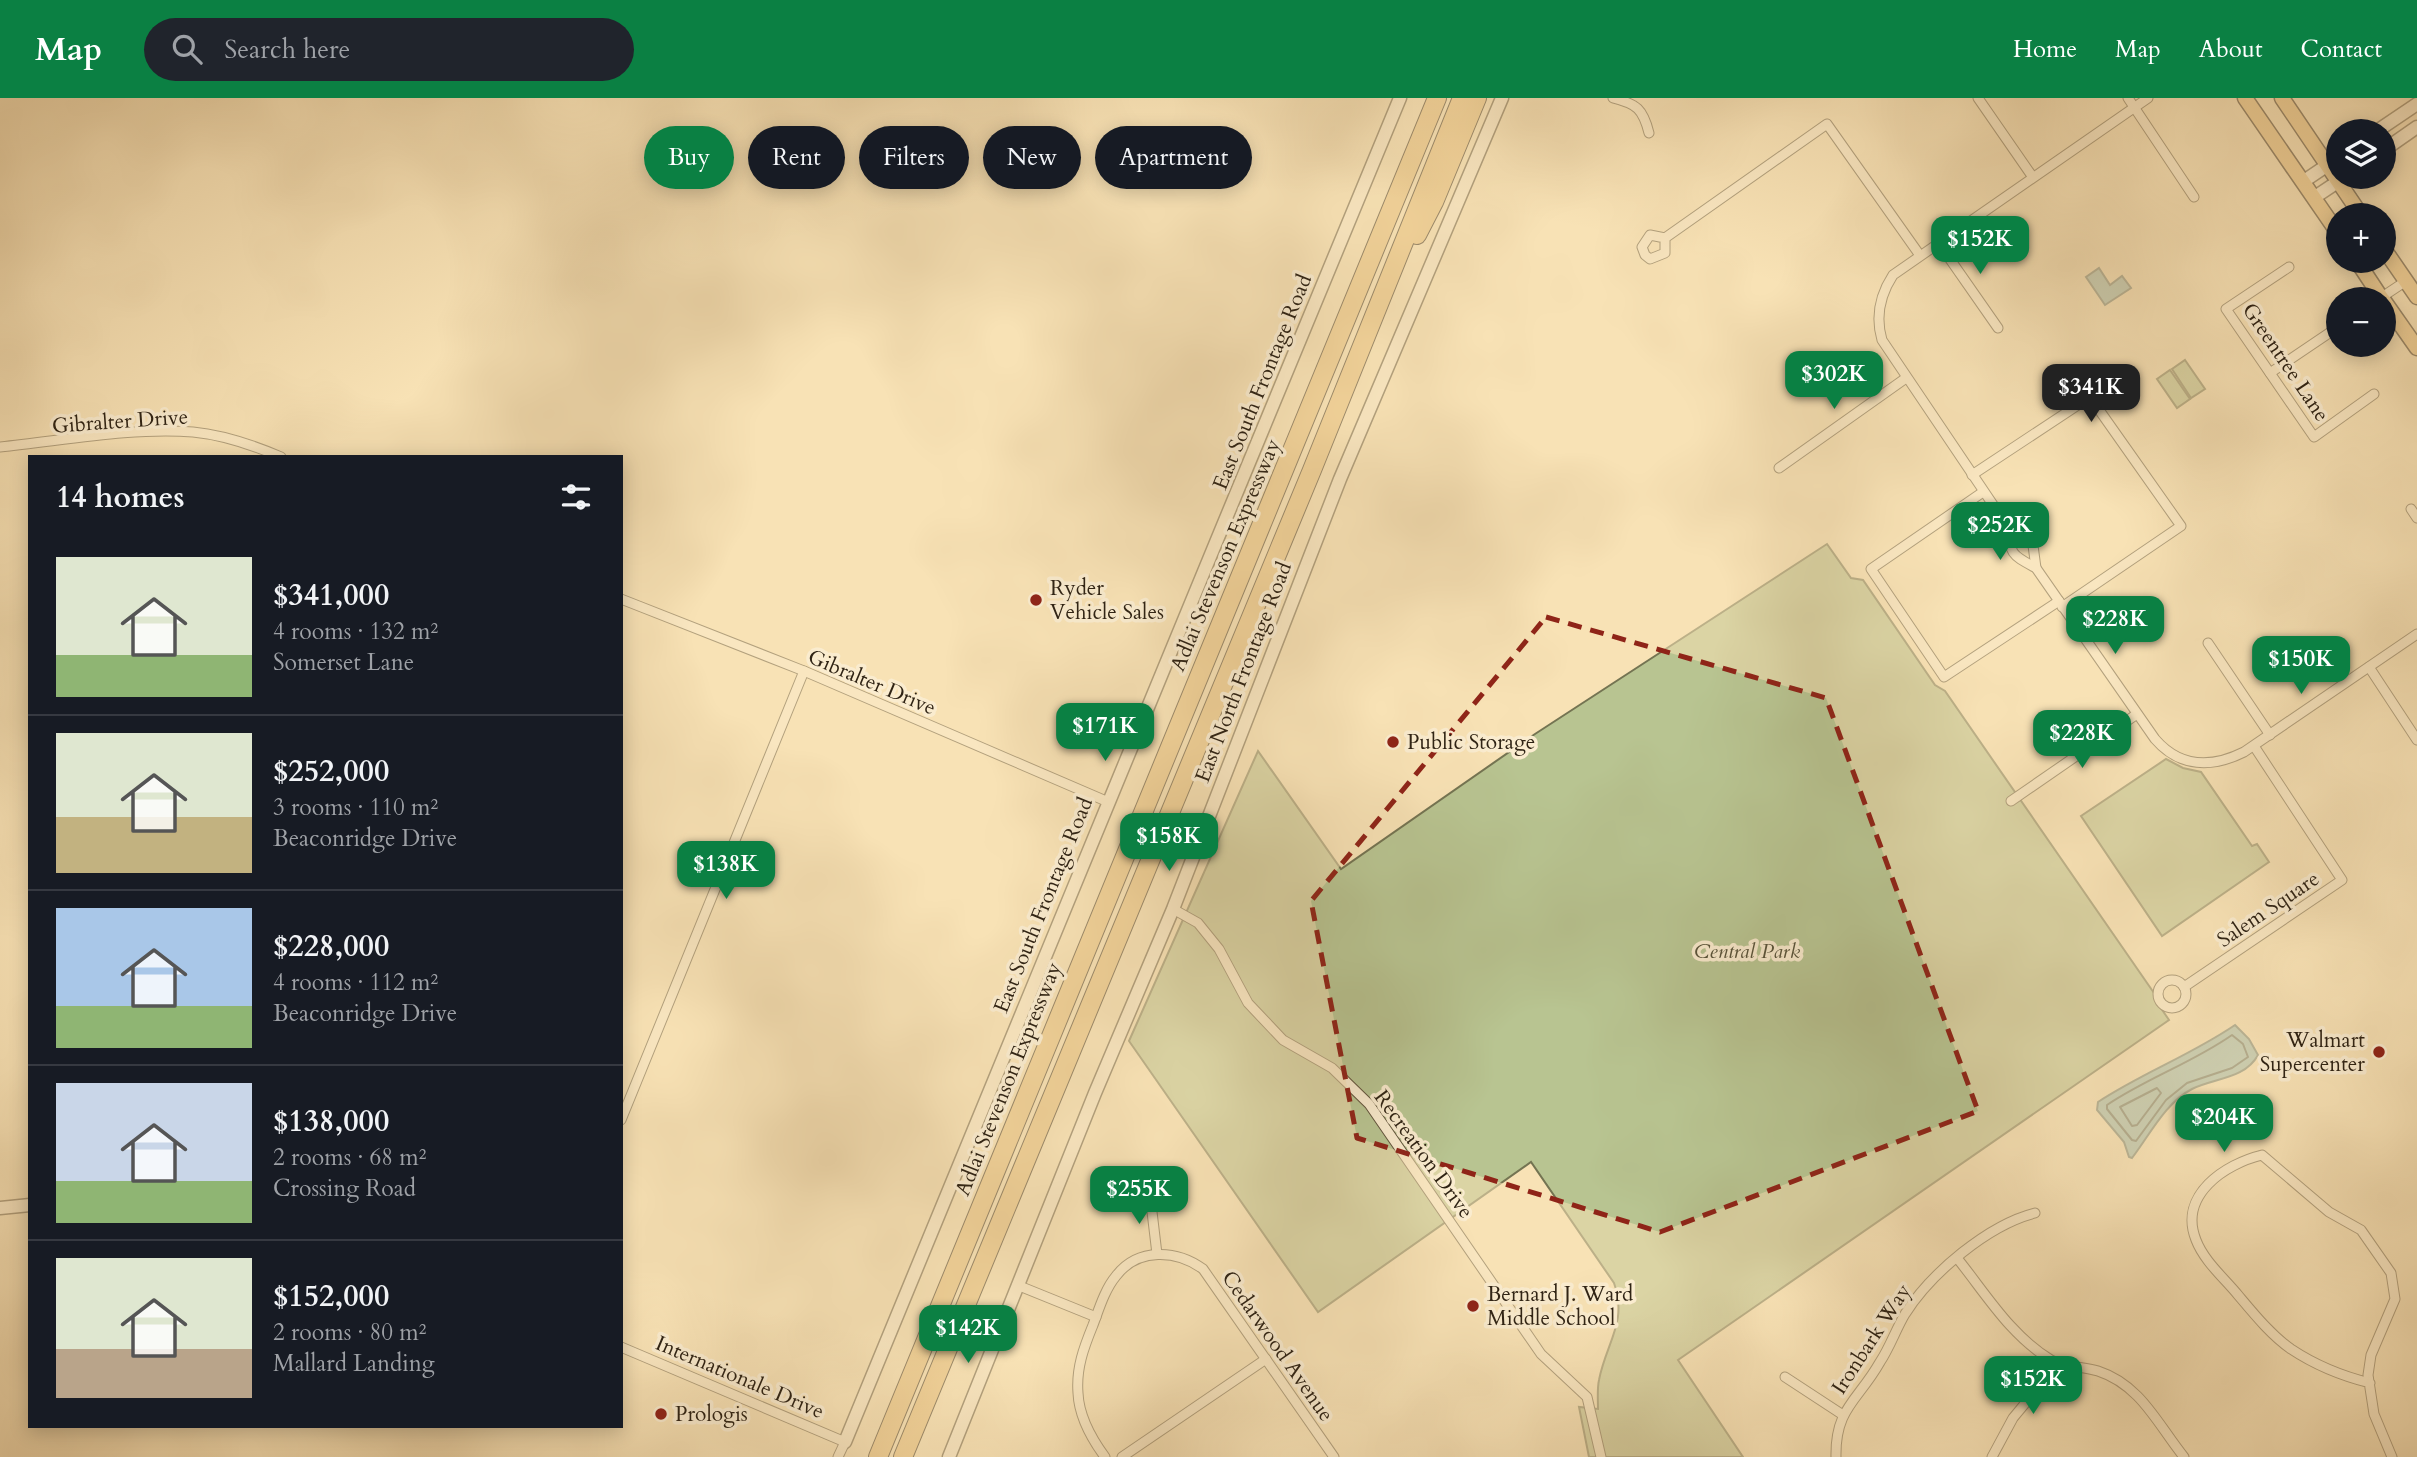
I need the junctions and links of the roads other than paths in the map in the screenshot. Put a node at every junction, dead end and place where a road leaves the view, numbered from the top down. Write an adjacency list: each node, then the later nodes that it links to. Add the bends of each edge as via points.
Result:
1 (1400, 98): 61 (street, East South Frontage Road)
2 (1437, 98): 83 (highway, Adlai Stevenson Expressway)
3 (1462, 98): 35 (highway)
4 (1477, 98): 35 (highway, via 1434,202)
5 (1502, 98): 63 (street, East North Frontage Road, via 1340,479)
6 (1613, 98): 16 (street, via 1639,109)
7 (1978, 98): 20 (street)
8 (2128, 98): 13 (street)
9 (2148, 98): 13 (street)
10 (2245, 98): 21 (main road)
11 (2281, 98): 18 (main road)
12 (2417, 104): 14 (street)
13 (2134, 108): 20 (street); 23 (street)
14 (2395, 119)
15 (2417, 127): 17 (street)
16 (1649, 133)
17 (2396, 142)
18 (2326, 153)
19 (2326, 166): 21 (street)
20 (2032, 176): 27 (street)
21 (2304, 181): 24 (main road)
22 (2328, 189): 24 (street)
23 (2194, 197)
24 (2315, 198): 25 (main road)
25 (2326, 215)
26 (1665, 238): 28 (street, via 1826,124)
27 (1938, 242): 28 (street); 36 (street)
28 (1919, 254): 40 (street, via 1893,275 1877,315 1882,340)
29 (2396, 266): 31 (main road)
30 (2289, 267): 39 (street, Greentree Lane, via 2226,309)
31 (2406, 281): 32 (street); 33 (main road)
32 (2396, 289)
33 (2417, 298)
34 (2396, 320): 38 (main road)
35 (1368, 328): 84 (highway)
36 (1998, 328)
37 (2326, 335): 39 (street)
38 (2417, 348)
39 (2270, 373): 41 (street, Greentree Lane, via 2314,437)
40 (1906, 378): 44 (street); 45 (street)
41 (2374, 394)
42 (0, 447): 43 (street, Gibralter Drive, via 193,432 246,443)
43 (276, 455)
44 (1779, 468)
45 (1972, 475): 46 (street); 52 (street, via 2090,397 2182,526)
46 (1983, 492): 49 (street); 52 (street, via 1871,569 1944,677)
47 (2411, 509): 48 (street)
48 (2417, 518)
49 (2008, 527): 50 (street, via 2010,551); 50 (street, via 2032,538)
50 (2036, 568): 52 (street)
51 (623, 599): 56 (street, Gibralter Drive)
52 (2060, 604): 57 (street)
53 (2417, 634): 55 (street)
54 (2208, 643): 58 (street)
55 (2369, 667): 58 (street); 59 (street)
56 (804, 671): 61 (street, Gibralter Drive); 65 (street)
57 (2137, 715): 60 (street, via 2162,748 2184,761 2223,762); 62 (street)
58 (2270, 735): 60 (street)
59 (2417, 740)
60 (2254, 746): 64 (street, Salem Square, via 2342,880)
61 (1106, 801): 80 (street, East South Frontage Road)
62 (2011, 801)
63 (1173, 909): 72 (street, East North Frontage Road); 89 (street, Recreation Drive, via 1198,923 1219,949 1248,1003 1283,1040 1332,1068 1369,1104 1541,1354 1587,1397)
64 (2184, 987)
65 (623, 1115)
66 (1150, 1195): 70 (street)
67 (28, 1205): 68 (street)
68 (0, 1208)
69 (2035, 1213): 71 (street, Ironbark Way, via 2007,1223)
70 (1157, 1254): 73 (street, via 1141,1258 1116,1275); 75 (street, Cedarwood Avenue, via 1180,1256 1203,1269)
71 (1957, 1258): 76 (street, via 2004,1320); 79 (street, Ironbark Way, via 1928,1283 1906,1313 1880,1363)
72 (1017, 1285): 73 (street); 85 (street, East North Frontage Road)
73 (1096, 1317): 86 (street, via 1079,1362 1078,1393 1086,1426)
74 (623, 1349): 80 (street, Internationale Drive)
75 (1266, 1359): 87 (street); 88 (street, Cedarwood Avenue)
76 (2054, 1362): 81 (street, via 2013,1418); 91 (street, via 2099,1371 2126,1385 2148,1405)
77 (1785, 1377): 79 (street)
78 (2370, 1384): 78 (street, via 2371,1354 2396,1293 2392,1273 2361,1230 2329,1212 2262,1155 2242,1160 2207,1183 2192,1208 2195,1238 2206,1257 2290,1348 2341,1376); 92 (street, via 2374,1414)
79 (1843, 1415): 90 (street, Ironbark Way, via 1836,1432)
80 (845, 1441): 82 (street, East South Frontage Road)
81 (1997, 1455)
82 (838, 1457)
83 (878, 1457)
84 (903, 1457)
85 (949, 1457)
86 (1105, 1457)
87 (1122, 1457)
88 (1334, 1457)
89 (1601, 1457)
90 (1836, 1457)
91 (2184, 1457)
92 (2392, 1457)

